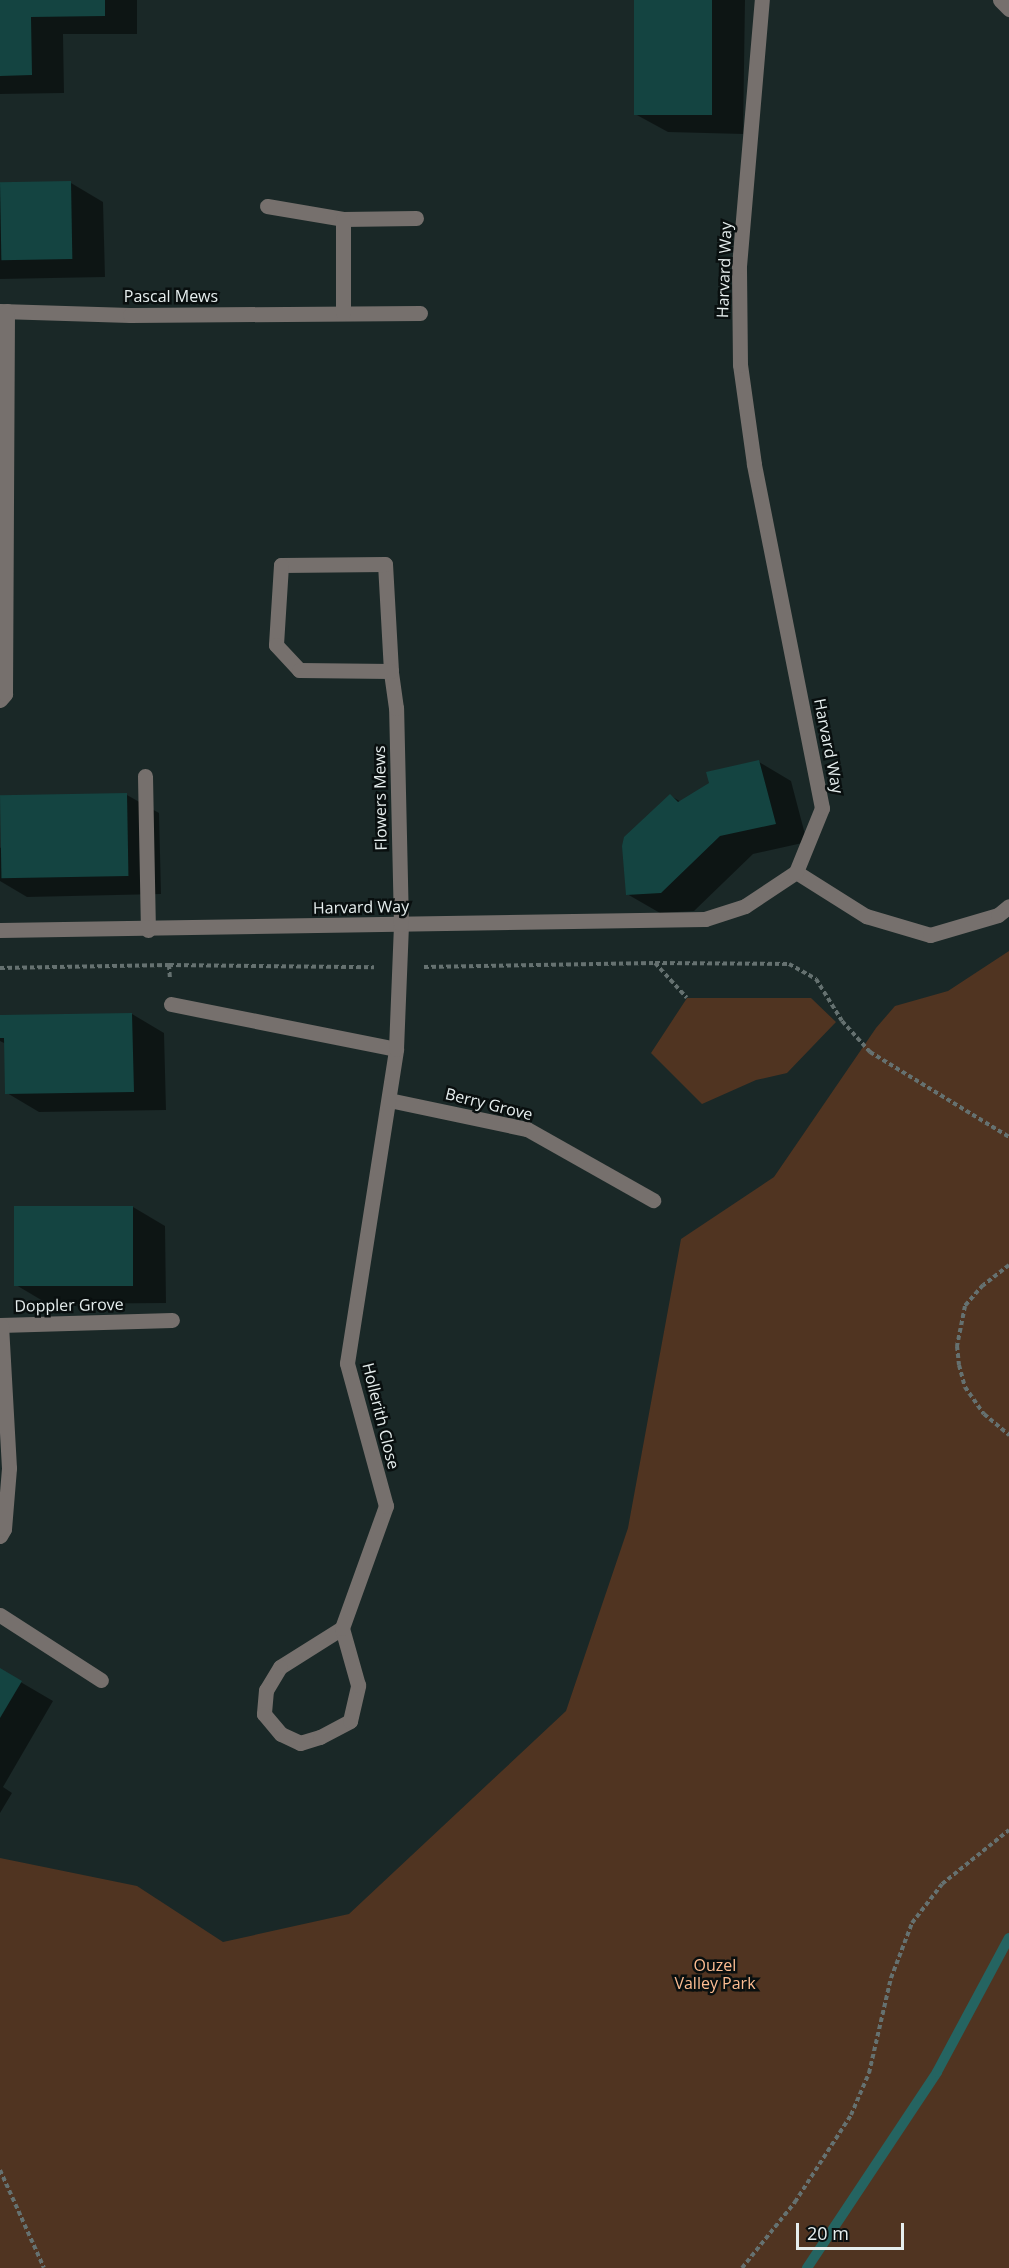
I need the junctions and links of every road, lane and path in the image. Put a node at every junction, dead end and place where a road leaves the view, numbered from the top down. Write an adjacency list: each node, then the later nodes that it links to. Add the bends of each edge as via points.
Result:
1 (762, 0): 13 (street, Harvard Way, via 739,266 740,365 754,464 822,808)
2 (1000, 0): 3 (street)
3 (1009, 9)
4 (267, 206): 6 (street)
5 (416, 218): 6 (street)
6 (344, 219): 8 (street)
7 (4, 311): 8 (street, Pascal Mews, via 130,315); 11 (street, via 5,694)
8 (343, 313): 9 (street, Pascal Mews)
9 (420, 313)
10 (391, 671): 10 (street, Flowers Mews, via 385,564 281,565 276,645 299,670); 15 (street, Flowers Mews, via 396,708)
11 (0, 700)
12 (145, 776): 17 (street)
13 (796, 872): 14 (street, via 866,916 930,934 998,915); 15 (street, Harvard Way, via 745,906 705,919)
14 (1009, 906)
15 (401, 924): 17 (street, Harvard Way); 20 (street)
16 (0, 930): 17 (street, Harvard Way)
17 (148, 930)
18 (655, 963): 20 (path); 21 (path); 25 (path, via 789,964 816,979 839,1022 870,1052)
19 (0, 968): 20 (path)
20 (399, 968): 23 (street)
21 (687, 998)
22 (171, 1004): 23 (street)
23 (396, 1049): 24 (street)
24 (389, 1100): 26 (street, Berry Grove, via 527,1129); 33 (street, Hollerith Close, via 348,1363 386,1506)
25 (1009, 1137)
26 (653, 1200)
27 (1009, 1265): 30 (path, via 983,1285 965,1306 957,1346 965,1387 984,1414)
28 (172, 1320): 29 (street, Doppler Grove)
29 (0, 1325): 31 (street, Doppler Grove, via 9,1468 4,1529)
30 (1009, 1435)
31 (0, 1536)
32 (0, 1615): 34 (street)
33 (342, 1628): 33 (street, via 280,1667 266,1690 264,1714 281,1734 300,1743 350,1721 358,1685)
34 (101, 1680)
35 (1009, 1830): 38 (path, via 942,1884 912,1923 891,1978 869,2073 851,2115 795,2202)
36 (0, 2170): 37 (path)
37 (44, 2268)
38 (742, 2268)

